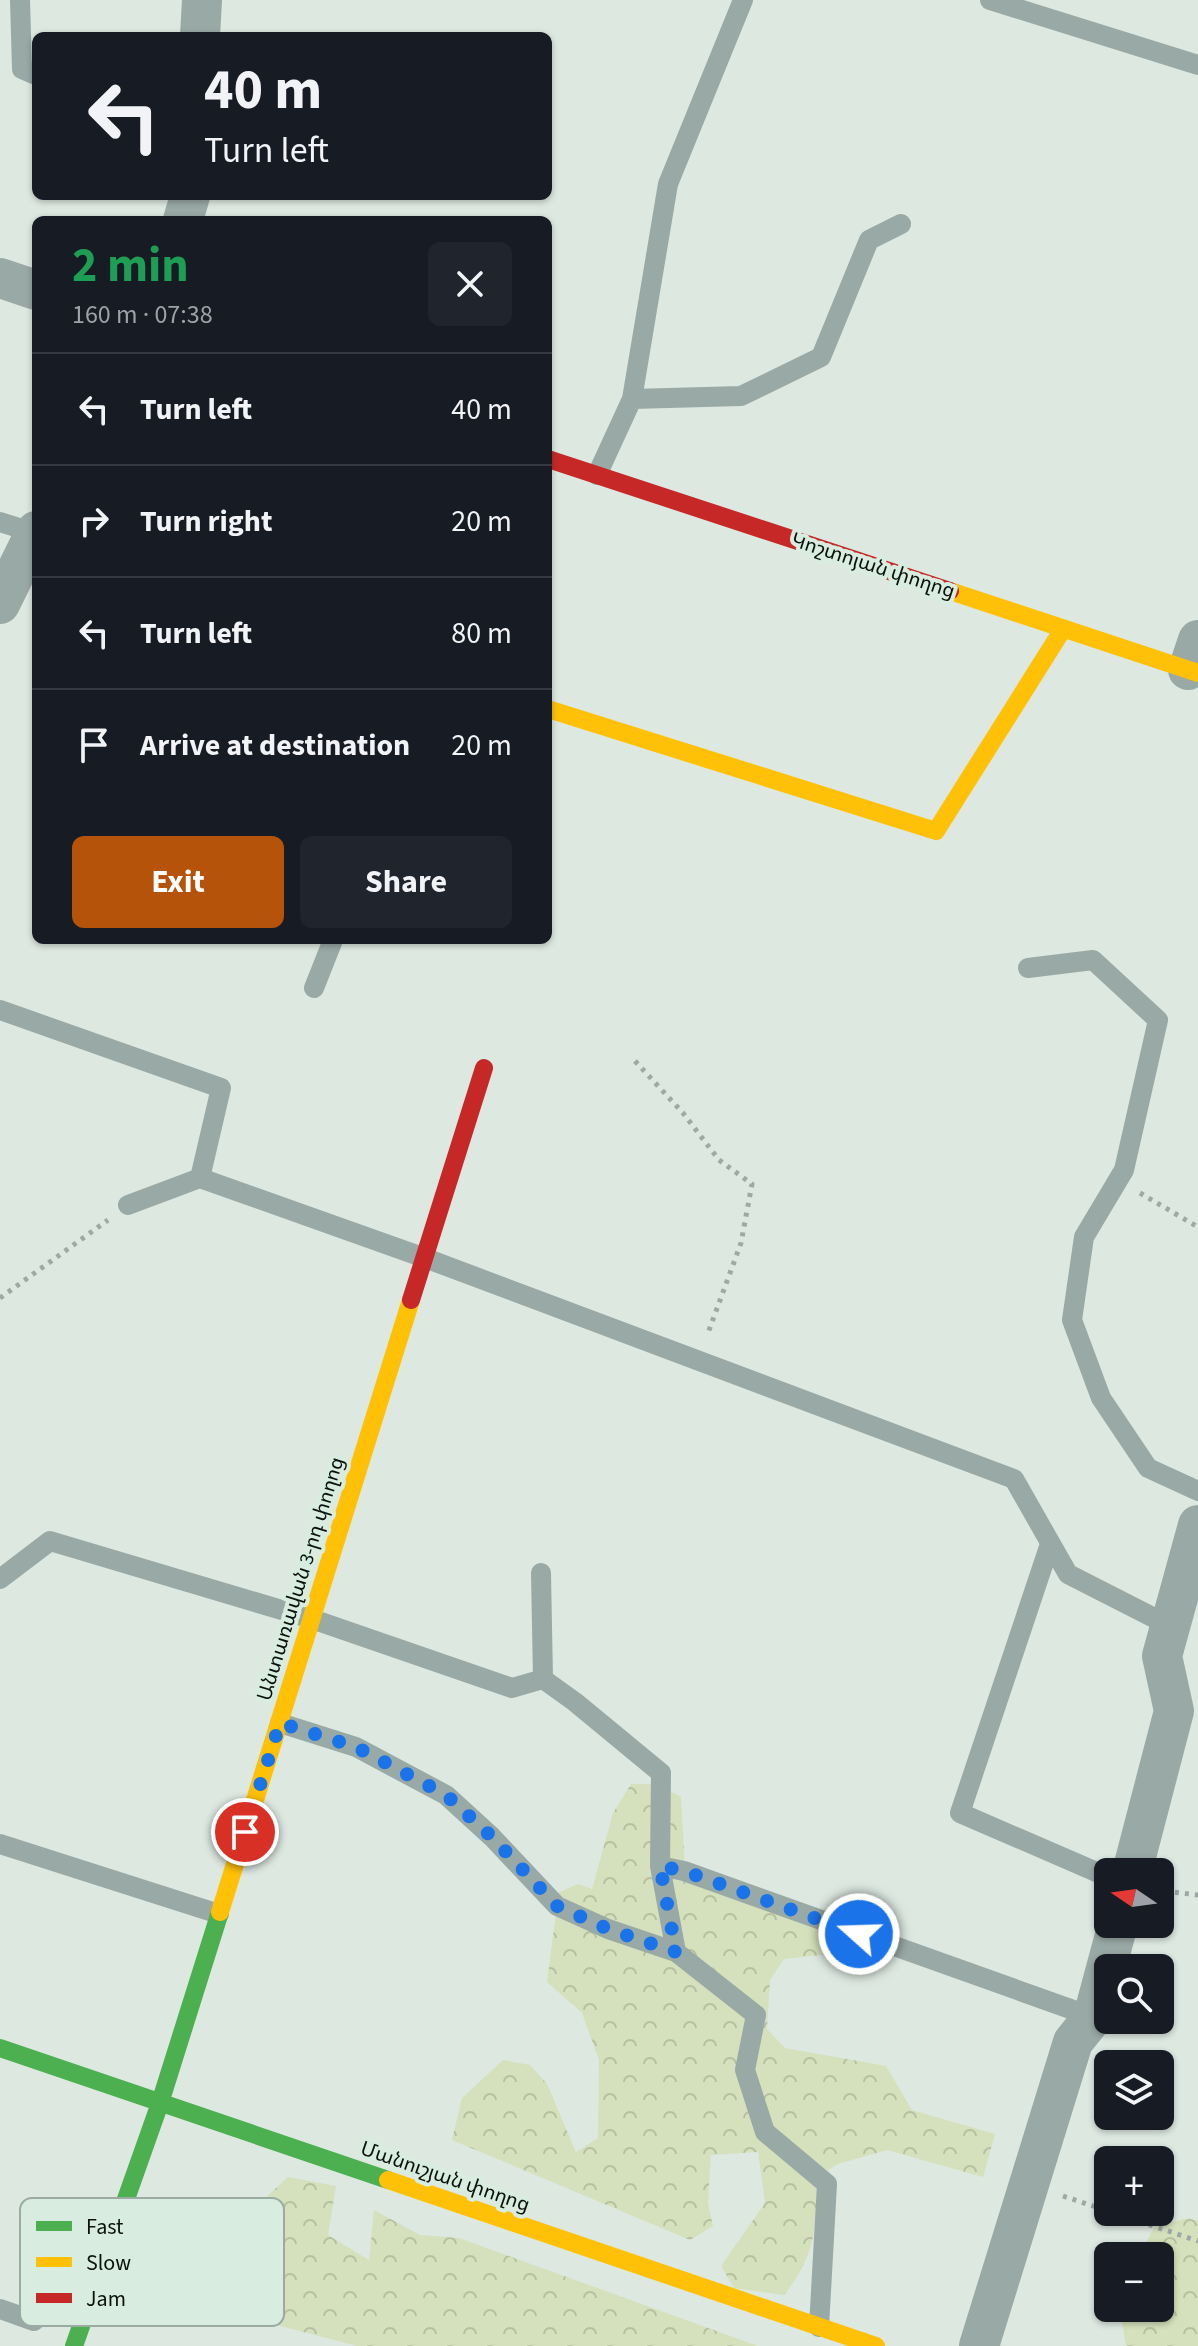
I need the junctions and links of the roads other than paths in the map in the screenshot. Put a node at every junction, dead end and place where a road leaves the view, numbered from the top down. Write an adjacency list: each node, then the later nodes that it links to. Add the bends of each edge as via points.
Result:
1 (20, 0): 7 (lane, via 22,69)
2 (202, 0): 5 (street)
3 (743, 0): 11 (lane, via 668,184)
4 (990, 0): 6 (lane)
5 (200, 32)
6 (1198, 65)
7 (32, 73)
8 (901, 224): 11 (lane, via 869,240 821,357 741,396)
9 (0, 278): 10 (street)
10 (32, 289)
11 (632, 399): 13 (lane)
12 (552, 460): 13 (street, Կոշտոյան փողոց)
13 (597, 475): 16 (street, Կոշտոյան փողոց)
14 (24, 529): 15 (street)
15 (0, 604)
16 (1063, 629): 17 (street, Կոշտոյան փողոց); 18 (street, via 936,831)
17 (1195, 661)
18 (552, 710)
19 (331, 944): 21 (lane)
20 (1028, 968): 27 (lane, via 1093,960 1158,1020 1124,1170 1084,1237 1072,1320 1101,1398 1148,1468)
21 (314, 988)
22 (0, 1010): 24 (lane, via 221,1088)
23 (484, 1068): 26 (street, Անտառավան 3-րդ փողոց)
24 (200, 1178): 25 (lane); 26 (lane)
25 (128, 1205)
26 (425, 1258): 29 (lane, via 1014,1479); 32 (street, Անտառավան 3-րդ փողոց)
27 (1198, 1491)
28 (1198, 1525): 33 (street)
29 (1050, 1544): 33 (lane, via 1068,1574); 40 (lane, via 960,1813)
30 (541, 1573): 34 (lane)
31 (0, 1579): 32 (lane, via 50,1541)
32 (312, 1619): 34 (lane, via 512,1688); 36 (street, Անտառավան 3-րդ փողոց)
33 (1170, 1626): 35 (street, via 1162,1656)
34 (543, 1679): 39 (lane, via 661,1773)
35 (1184, 1697): 38 (street, via 1174,1711)
36 (280, 1723): 41 (street, Անտառավան 3-րդ փողոց); 43 (lane, via 356,1747 446,1795 557,1906)
37 (0, 1844): 41 (lane)
38 (1136, 1858)
39 (660, 1866): 43 (lane); 44 (lane)
40 (1094, 1871)
41 (219, 1914): 46 (street, Անտառավան 3-րդ փողոց)
42 (1114, 1938): 44 (street)
43 (676, 1952): 51 (lane, via 756,2015 745,2070 765,2132 827,2184)
44 (1093, 2017): 54 (street, via 1073,2042)
45 (0, 2048): 46 (street, Մանուշյան փողոց)
46 (160, 2103): 47 (street, Անտառավան 3-րդ փողոց); 51 (street, Մանուշյան փողոց)
47 (127, 2198)
48 (0, 2309): 49 (lane)
49 (20, 2316)
50 (81, 2326): 52 (street, Անտառավան 3-րդ փողոց)
51 (819, 2327): 53 (street, Մանուշյան փողոց)
52 (74, 2346)
53 (876, 2346)
54 (979, 2346)

